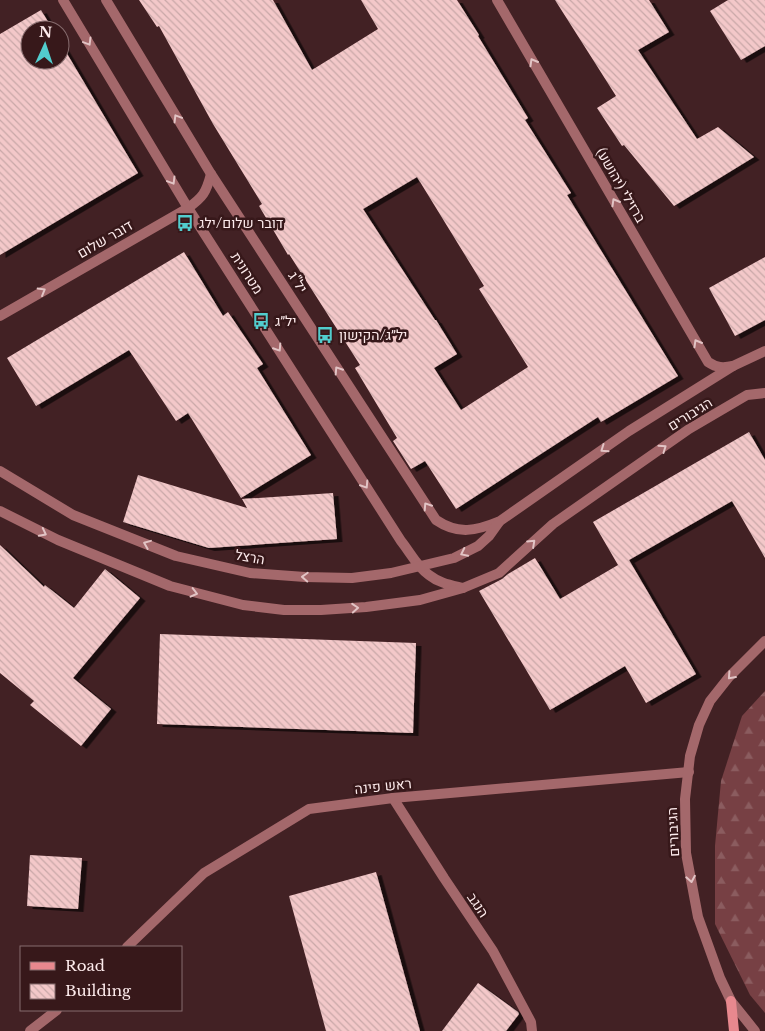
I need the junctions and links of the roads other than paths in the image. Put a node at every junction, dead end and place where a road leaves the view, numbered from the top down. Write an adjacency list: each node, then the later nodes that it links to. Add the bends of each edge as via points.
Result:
1 (63, 0): 5 (street, מטרונית, one-way to 5)
2 (106, 0): 4 (street, יל"ג, one-way to 2)
3 (497, 0): 8 (street, ברזילי (יהושע), one-way to 3, via 723,368 708,362)
4 (211, 174): 5 (street, דובר שלום, via 207,189); 14 (street, יל"ג, one-way to 4, via 469,530 436,520)
5 (188, 208): 6 (street, דובר שלום, one-way to 5); 15 (street, מטרונית, one-way to 15)
6 (0, 316)
7 (765, 351): 8 (street, הגיבורים)
8 (733, 366): 14 (street, הגיבורים, one-way to 14, via 629,431)
9 (765, 388): 11 (street)
10 (765, 393): 11 (street, הגיבורים)
11 (747, 395): 16 (street, הגיבורים, one-way to 11, via 499,573 553,524 689,429)
12 (0, 471): 15 (street, הרצל, one-way to 12, via 352,578 250,573 176,556 81,518)
13 (0, 510): 16 (street, one-way to 16, via 58,540 170,586 243,605 284,610 366,607 420,600)
14 (500, 521): 15 (street, הרצל, one-way to 15, via 478,546 454,558)
15 (420, 566): 16 (street, מטרונית, via 444,583)
16 (462, 588)
17 (765, 641): 18 (street, הגיבורים, one-way to 18, via 710,701 699,725)
18 (689, 772): 19 (street, ראש פינה); 21 (street, הגיבורים, one-way to 21, via 685,799 686,852 698,917)
19 (393, 798): 20 (street, ראש פינה, via 309,809 204,874); 24 (street, הנגב, via 493,951 531,1022)
20 (128, 946)
21 (730, 1001): 25 (main road); 26 (street, הגיבורים)
22 (56, 1011): 23 (street)
23 (30, 1031)
24 (532, 1031)
25 (734, 1031)
26 (755, 1031)

